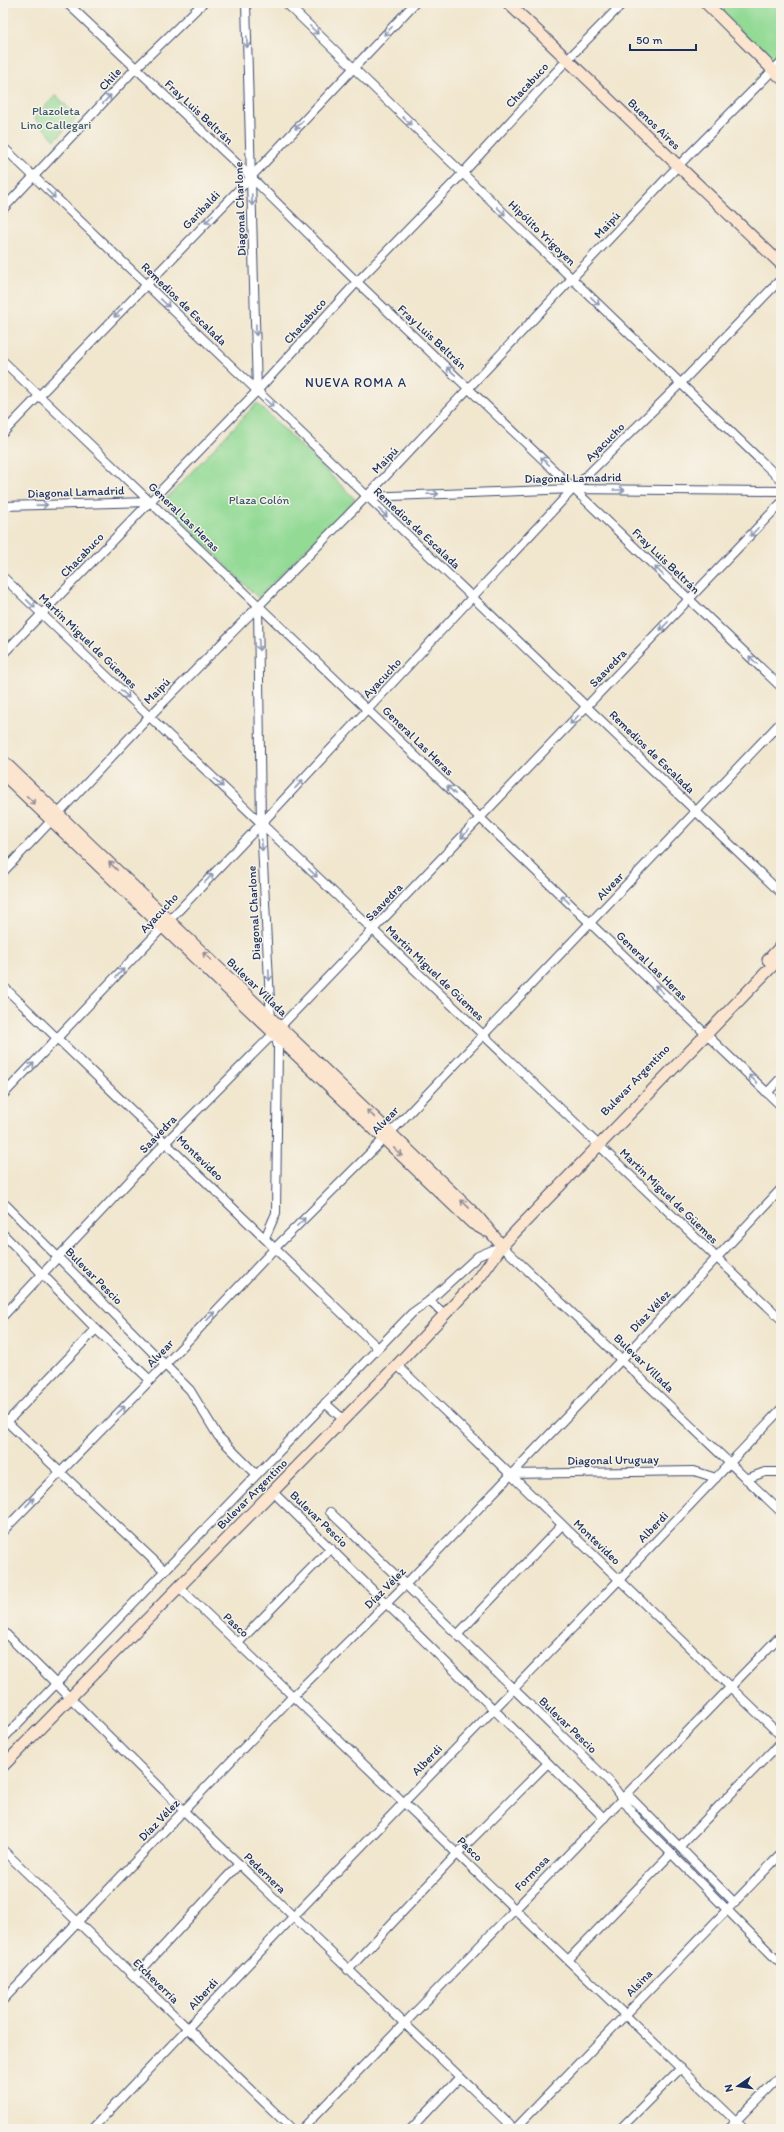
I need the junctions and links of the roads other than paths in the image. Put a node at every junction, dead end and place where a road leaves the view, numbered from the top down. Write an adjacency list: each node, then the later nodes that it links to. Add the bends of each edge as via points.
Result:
1 (68, 3): 12 (street, Fray Luis Beltrán)
2 (203, 3): 12 (street, Chile)
3 (246, 3): 18 (street, Diagonal Charlone, one-way to 18)
4 (286, 3): 11 (street, Hipólito Yrigoyen, one-way to 11)
5 (415, 3): 11 (street, Garibaldi, one-way to 11)
6 (508, 3): 9 (main road, Buenos Aires)
7 (624, 3): 9 (street, Chacabuco)
8 (706, 3): 13 (main road)
9 (567, 60): 15 (main road, Buenos Aires); 16 (street, Chacabuco)
10 (781, 62): 13 (street, Maipú)
11 (353, 68): 16 (street, Hipólito Yrigoyen, one-way to 16); 18 (street, Garibaldi, one-way to 18)
12 (135, 69): 17 (street, Chile, one-way to 12); 18 (street, Fray Luis Beltrán)
13 (777, 75): 15 (street, Maipú)
14 (3, 147): 17 (street, Remedios de Escalada)
15 (678, 166): 20 (main road, Buenos Aires); 21 (street, Maipú)
16 (462, 174): 21 (street, Hipólito Yrigoyen, one-way to 21); 23 (street, Chacabuco)
17 (34, 177): 19 (street, Chile); 24 (street, Remedios de Escalada, one-way to 24)
18 (251, 177): 23 (street, Fray Luis Beltrán); 24 (street, Garibaldi, one-way to 24); 28 (street, Diagonal Charlone, one-way to 28)
19 (3, 208)
20 (781, 264)
21 (572, 279): 26 (street, Hipólito Yrigoyen, one-way to 26); 27 (street, Maipú)
22 (781, 279): 26 (street, Ayacucho)
23 (357, 282): 27 (street, Fray Luis Beltrán, one-way to 23); 28 (street, Chacabuco)
24 (146, 284): 28 (street, Remedios de Escalada, one-way to 28); 29 (street, Garibaldi, one-way to 29)
25 (3, 361): 29 (street, General Las Heras)
26 (681, 383): 31 (street, Hipólito Yrigoyen); 32 (street, Ayacucho)
27 (470, 388): 32 (street, Fray Luis Beltrán, one-way to 27); 34 (street, Maipú)
28 (257, 391): 34 (street, Remedios de Escalada, one-way to 34); 35 (street, Chacabuco)
29 (39, 395): 30 (street, Garibaldi); 35 (street, General Las Heras)
30 (3, 433)
31 (781, 480)
32 (574, 489): 33 (street, Diagonal Lamadrid, one-way to 33); 34 (street, Diagonal Lamadrid, one-way to 32); 39 (street, Ayacucho); 40 (street, Fray Luis Beltrán, one-way to 32)
33 (781, 491)
34 (366, 497): 39 (street, Remedios de Escalada, one-way to 39); 41 (street, Maipú)
35 (150, 502): 37 (street, Diagonal Lamadrid, one-way to 35); 41 (street, General Las Heras); 42 (street, Chacabuco)
36 (781, 504): 40 (street, Saavedra, one-way to 40)
37 (3, 506)
38 (3, 577): 42 (street, Martin Miguel de Güemes, one-way to 42)
39 (473, 598): 45 (street, Remedios de Escalada); 46 (street, Ayacucho)
40 (689, 600): 44 (street, Fray Luis Beltrán, one-way to 40); 45 (street, Saavedra, one-way to 45)
41 (258, 606): 46 (street, General Las Heras); 47 (street, Maipú); 54 (street, Diagonal Charlone, one-way to 54)
42 (42, 614): 43 (street, Chacabuco); 47 (street, Martin Miguel de Güemes, one-way to 47)
43 (3, 654)
44 (781, 687)
45 (587, 707): 51 (street, Remedios de Escalada); 53 (street, Saavedra, one-way to 53)
46 (368, 710): 53 (street, General Las Heras, one-way to 46); 54 (street, Ayacucho, one-way to 46)
47 (149, 716): 52 (street, Maipú); 54 (street, Martin Miguel de Güemes, one-way to 54)
48 (781, 722): 51 (street, Alvear)
49 (3, 760): 52 (main road, Bulevar Villada)
50 (3, 774): 52 (main road, Bulevar Villada, one-way to 52)
51 (697, 812): 56 (street, Remedios de Escalada); 58 (street, Alvear)
52 (54, 816): 55 (street, Maipú); 57 (main road, Bulevar Villada)
53 (480, 818): 58 (street, General Las Heras, one-way to 53); 59 (street, Saavedra, one-way to 59)
54 (261, 824): 57 (street, Ayacucho, one-way to 54); 59 (street, Martin Miguel de Güemes, one-way to 59); 63 (street, Diagonal Charlone, one-way to 63)
55 (3, 872)
56 (781, 893)
57 (166, 923): 63 (main road, Bulevar Villada, one-way to 57); 64 (main road, Bulevar Villada); 67 (street, Ayacucho, one-way to 57)
58 (591, 924): 65 (street, General Las Heras, one-way to 58); 66 (street, Alvear)
59 (373, 930): 64 (street, Saavedra); 66 (street, Martin Miguel de Güemes)
60 (781, 946): 65 (main road, Bulevar Argentino)
61 (781, 957): 65 (main road, Bulevar Argentino)
62 (3, 986): 67 (street, Montevideo)
63 (271, 1018): 64 (main road, Bulevar Villada)
64 (278, 1030): 72 (main road, Bulevar Villada); 73 (street, Saavedra); 78 (street, via 276,1213)
65 (704, 1032): 69 (street, General Las Heras, one-way to 65); 74 (main road, Bulevar Argentino)
66 (483, 1035): 72 (street, Alvear); 74 (street, Martin Miguel de Güemes)
67 (58, 1038): 70 (street, Ayacucho, one-way to 67); 73 (street, Montevideo)
68 (781, 1078): 69 (street)
69 (767, 1093): 71 (street, General Las Heras)
70 (3, 1095)
71 (781, 1106)
72 (388, 1135): 79 (main road, Bulevar Villada, via 472,1223 490,1234); 80 (street, Alvear, one-way to 72)
73 (166, 1142): 78 (street, Montevideo); 81 (street, Saavedra)
74 (597, 1143): 79 (main road, Bulevar Argentino); 82 (street, Martin Miguel de Güemes)
75 (781, 1189): 82 (street, Díaz Vélez)
76 (6, 1205): 81 (street, Bulevar Pescio)
77 (3, 1234): 83 (street)
78 (265, 1238): 80 (street, Montevideo)
79 (502, 1246): 84 (street, via 478,1256); 85 (main road, Bulevar Argentino, via 486,1270); 90 (street, Bulevar Villada)
80 (275, 1248): 89 (street, Montevideo); 91 (street, Alvear, one-way to 80)
81 (58, 1256): 83 (street, Saavedra); 91 (street, Bulevar Pescio)
82 (716, 1257): 87 (street, Martin Miguel de Güemes); 90 (street, Díaz Vélez)
83 (42, 1274): 86 (street, Saavedra); 88 (street)
84 (430, 1301): 85 (street); 89 (street, via 412,1313)
85 (445, 1314): 92 (main road, Bulevar Argentino)
86 (3, 1316)
87 (781, 1319)
88 (96, 1329): 93 (street); 96 (street)
89 (378, 1348): 94 (street)
90 (622, 1359): 98 (street, Bulevar Villada); 102 (street, Díaz Vélez)
91 (166, 1364): 93 (street, Alvear); 101 (street, Bulevar Pescio, via 190,1390 218,1436)
92 (397, 1366): 97 (main road, Bulevar Argentino); 102 (street, Montevideo)
93 (150, 1380): 99 (street, Alvear, one-way to 93)
94 (325, 1403): 97 (street); 101 (street)
95 (781, 1409): 98 (street, Alberdi)
96 (5, 1420): 99 (street)
97 (344, 1420): 105 (main road, Bulevar Argentino)
98 (730, 1464): 103 (street, Alberdi); 104 (street, Bulevar Villada)
99 (59, 1471): 109 (street, Alvear, one-way to 99); 111 (street)
100 (781, 1472): 104 (street, via 765,1472)
101 (256, 1474): 111 (street)
102 (510, 1474): 103 (street, Diagonal Uruguay, via 694,1471); 108 (street, Montevideo); 113 (street, Díaz Vélez)
103 (716, 1478): 112 (street, Alberdi)
104 (746, 1479): 107 (street, Bulevar Villada)
105 (273, 1492): 110 (street, Bulevar Pescio); 114 (main road, Bulevar Argentino)
106 (330, 1512): 113 (street, Bulevar Pescio)
107 (781, 1512)
108 (562, 1525): 112 (street, Montevideo); 117 (street)
109 (3, 1531)
110 (331, 1548): 115 (street, Bulevar Pescio); 119 (street)
111 (166, 1571): 120 (street)
112 (619, 1580): 121 (street, Montevideo); 122 (street, Alberdi)
113 (406, 1584): 115 (street, Díaz Vélez); 117 (street, Bulevar Pescio)
114 (179, 1587): 119 (street, Pasco); 124 (main road, Bulevar Argentino)
115 (386, 1604): 123 (street, Díaz Vélez); 125 (street, Bulevar Pescio)
116 (3, 1631): 120 (street, Pedernera)
117 (458, 1634): 122 (street, Bulevar Pescio)
118 (781, 1634): 121 (street, Formosa)
119 (238, 1643): 123 (street, Pasco)
120 (56, 1684): 124 (street, Pedernera); 127 (street)
121 (732, 1687): 126 (street, Montevideo); 131 (street, Formosa)
122 (513, 1688): 125 (street, Alberdi); 131 (street, Bulevar Pescio)
123 (293, 1696): 132 (street, Pasco); 133 (street, Díaz Vélez)
124 (70, 1699): 130 (main road, Bulevar Argentino); 133 (street, Pedernera)
125 (494, 1708): 129 (street, Bulevar Pescio); 132 (street, Alberdi)
126 (781, 1736)
127 (3, 1739)
128 (781, 1742): 135 (street)
129 (548, 1763): 134 (street, Bulevar Pescio); 137 (street)
130 (3, 1766)
131 (625, 1796): 134 (street, Formosa); 135 (street); 138 (street, Bulevar Pescio, via 638,1820)
132 (403, 1802): 137 (street, Pasco); 144 (street, Alberdi)
133 (184, 1811): 140 (street, Pedernera); 145 (street, Díaz Vélez)
134 (604, 1818): 142 (street, Formosa)
135 (680, 1846): 141 (street)
136 (3, 1850): 145 (street, Etcheverría)
137 (457, 1854): 142 (street, Pasco); 148 (street)
138 (671, 1854): 143 (street, Bulevar Pescio); 146 (street)
139 (781, 1854): 141 (street, Alsina)
140 (239, 1864): 144 (street, Pedernera); 149 (street)
141 (735, 1902): 143 (street, Alsina)
142 (514, 1909): 146 (street, Pasco); 152 (street, Formosa)
143 (727, 1910): 147 (street, Bulevar Pescio); 151 (street, Alsina)
144 (293, 1916): 148 (street, Pedernera); 153 (street, Alberdi)
145 (78, 1922): 149 (street, Etcheverría); 150 (street, Díaz Vélez)
146 (568, 1960): 151 (street, Pasco)
147 (781, 1964)
148 (348, 1970): 152 (street, Pedernera)
149 (135, 1977): 153 (street, Etcheverría)
150 (3, 2000)
151 (625, 2015): 154 (street, Pasco); 162 (street, Alsina)
152 (404, 2023): 156 (street, Pedernera); 160 (street, Formosa)
153 (188, 2028): 158 (street, Alberdi); 159 (street, Etcheverría)
154 (681, 2068): 157 (street, Pasco); 163 (street)
155 (781, 2075): 157 (street)
156 (460, 2077): 161 (street); 162 (street, Pedernera)
157 (736, 2121): 164 (street); 165 (street, Pasco)
158 (92, 2129)
159 (292, 2129)
160 (302, 2129)
161 (411, 2129)
162 (515, 2129)
163 (620, 2129)
164 (728, 2129)
165 (744, 2129)

